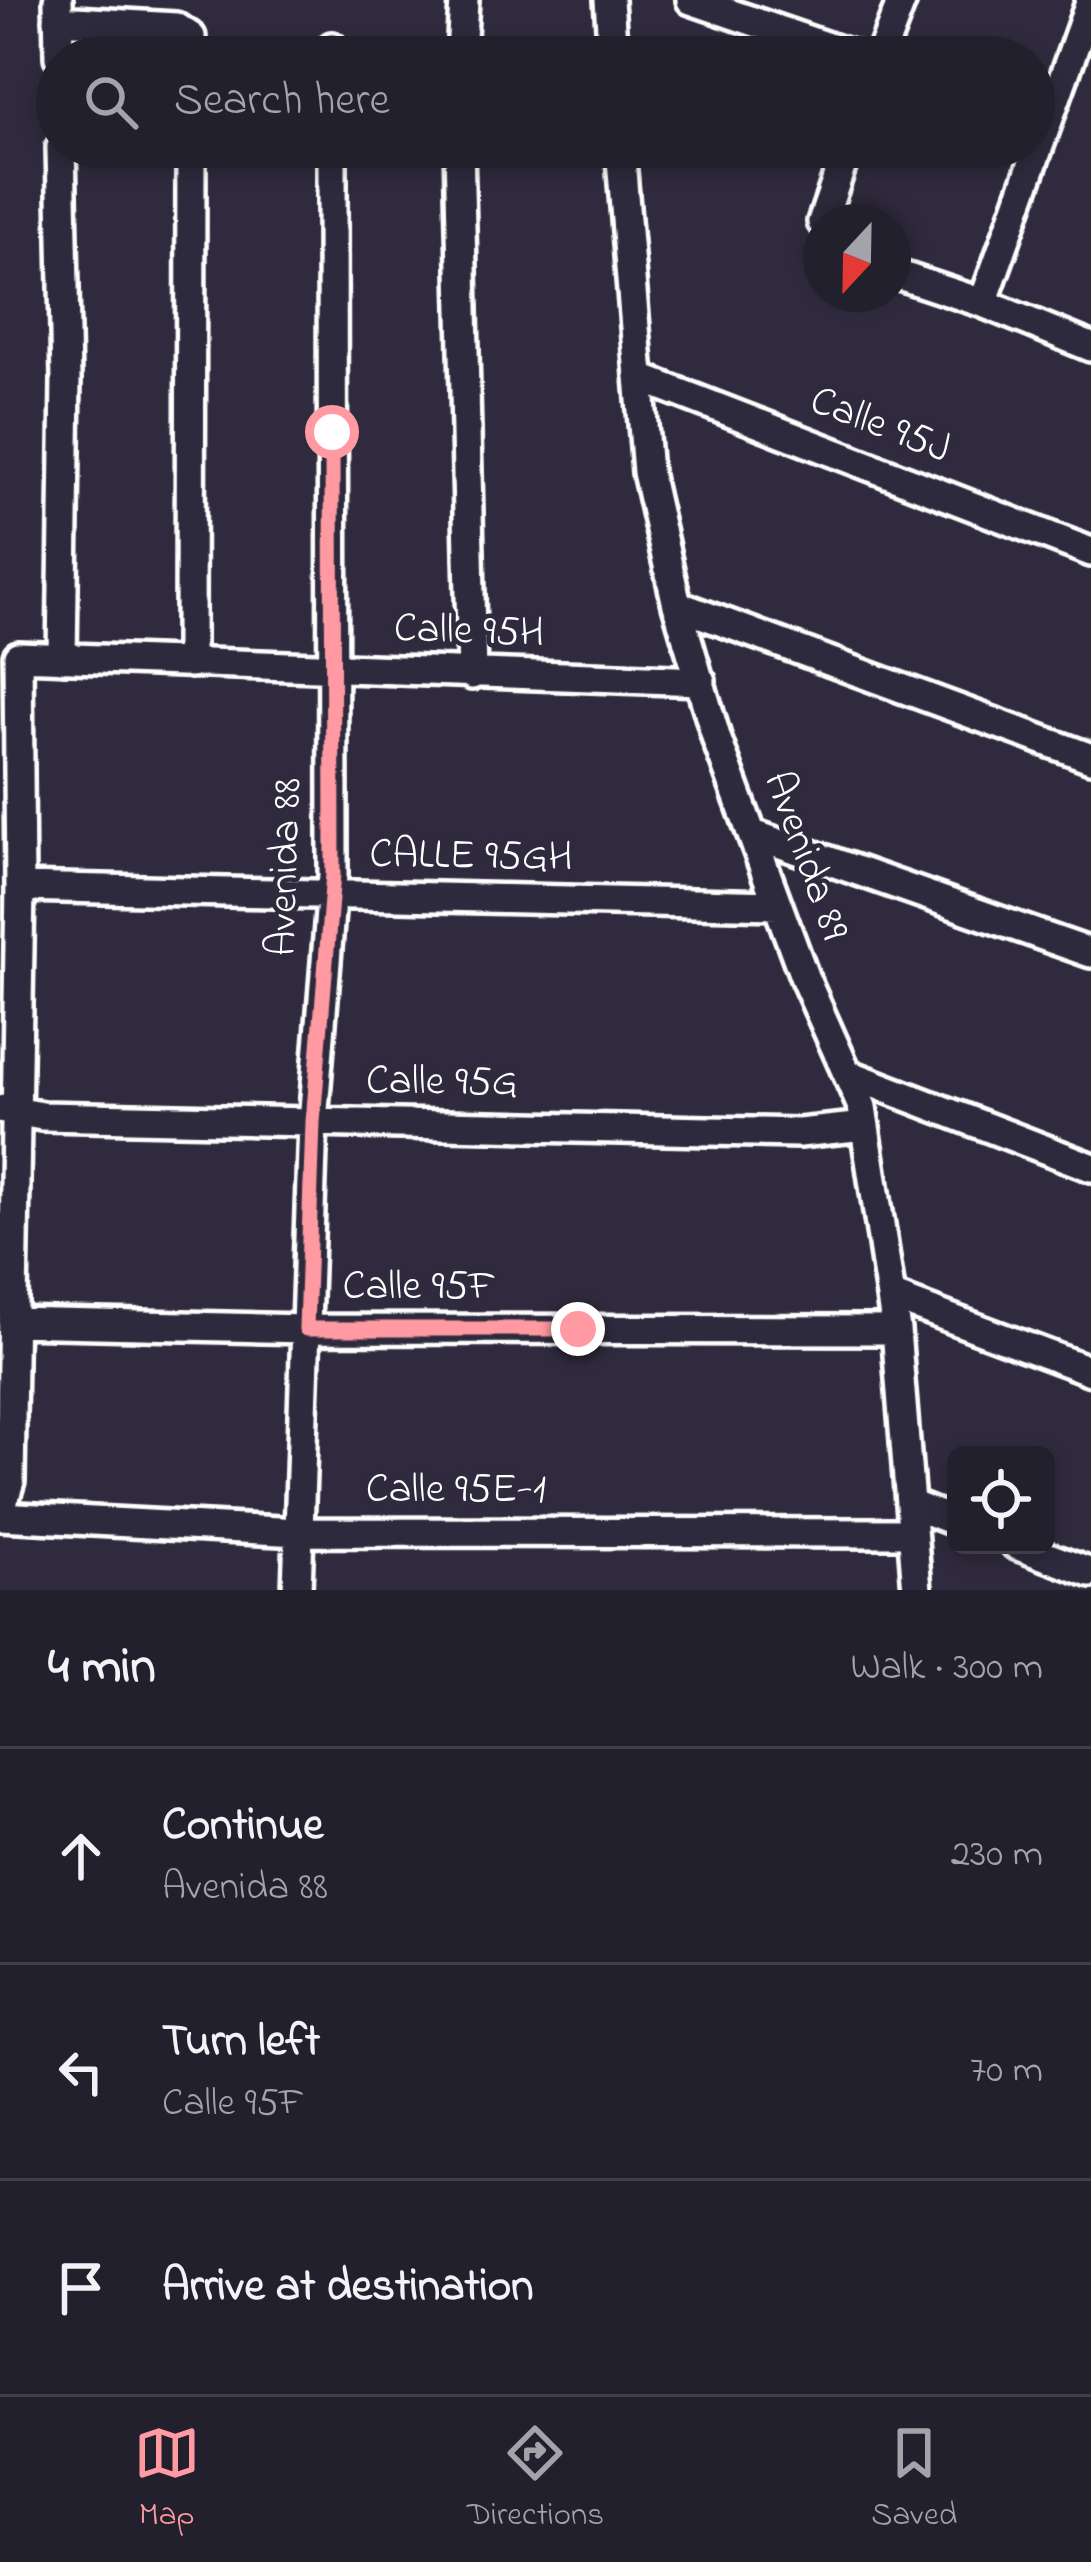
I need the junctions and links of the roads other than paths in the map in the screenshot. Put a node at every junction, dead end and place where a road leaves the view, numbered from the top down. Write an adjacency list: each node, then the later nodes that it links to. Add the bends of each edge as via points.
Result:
1 (464, 0): 8 (street)
2 (609, 0): 9 (street)
3 (691, 0): 10 (street)
4 (902, 0): 11 (street)
5 (1091, 0): 12 (street)
6 (58, 10): 7 (street, via 176,27)
7 (190, 36)
8 (462, 36)
9 (612, 36)
10 (796, 36)
11 (888, 36)
12 (1055, 101)
13 (61, 168): 27 (street)
14 (191, 168): 28 (street)
15 (332, 168): 29 (street, Avenida 88)
16 (460, 168): 30 (street)
17 (622, 168): 24 (street, Avenida 89)
18 (841, 168): 20 (street)
19 (1031, 168): 22 (street)
20 (830, 204)
21 (911, 279): 22 (street)
22 (983, 303): 23 (street)
23 (1091, 347)
24 (639, 377): 25 (street, Calle 95J); 26 (street, Avenida 89, via 647,472)
25 (1091, 552)
26 (677, 605): 31 (street, Avenida 89); 32 (street)
27 (62, 658): 28 (street, Calle 95H); 34 (street, Calle 95H, via 18,656)
28 (190, 663): 29 (street, Calle 95H)
29 (331, 669): 30 (street, Calle 95H); 35 (street, Avenida 88)
30 (472, 675): 31 (street, Calle 95H)
31 (701, 681): 33 (street, Avenida 89)
32 (1091, 758)
33 (753, 834): 36 (street, Avenida 89); 37 (street)
34 (20, 887): 35 (street, CALLE 95GH); 39 (street)
35 (331, 897): 36 (street, CALLE 95GH); 40 (street, Avenida 88)
36 (778, 905): 38 (street, Avenida 89)
37 (1091, 953)
38 (849, 1074): 41 (street, Avenida 89); 42 (street)
39 (9, 1110): 40 (street, Calle 95G); 44 (street)
40 (313, 1122): 41 (street, Calle 95G, via 799,1133); 45 (street, Avenida 88)
41 (865, 1126): 43 (street, Avenida 89)
42 (1091, 1167)
43 (891, 1296): 46 (street, Avenida 89); 47 (street)
44 (9, 1309): 45 (street, Calle 95F); 48 (street, via 10,1481)
45 (306, 1329): 46 (street, Calle 95F); 51 (street, Avenida 88)
46 (896, 1330): 49 (street, Avenida 89)
47 (1091, 1371)
48 (0, 1515): 51 (street, Calle 95E-1)
49 (911, 1518): 50 (street, Calle 95E-1); 51 (street, Calle 95E-1); 55 (street, Avenida 89)
50 (947, 1521)
51 (299, 1532): 54 (street, Avenida 88)
52 (1039, 1554): 53 (street)
53 (1091, 1574)
54 (297, 1590)
55 (917, 1590)

